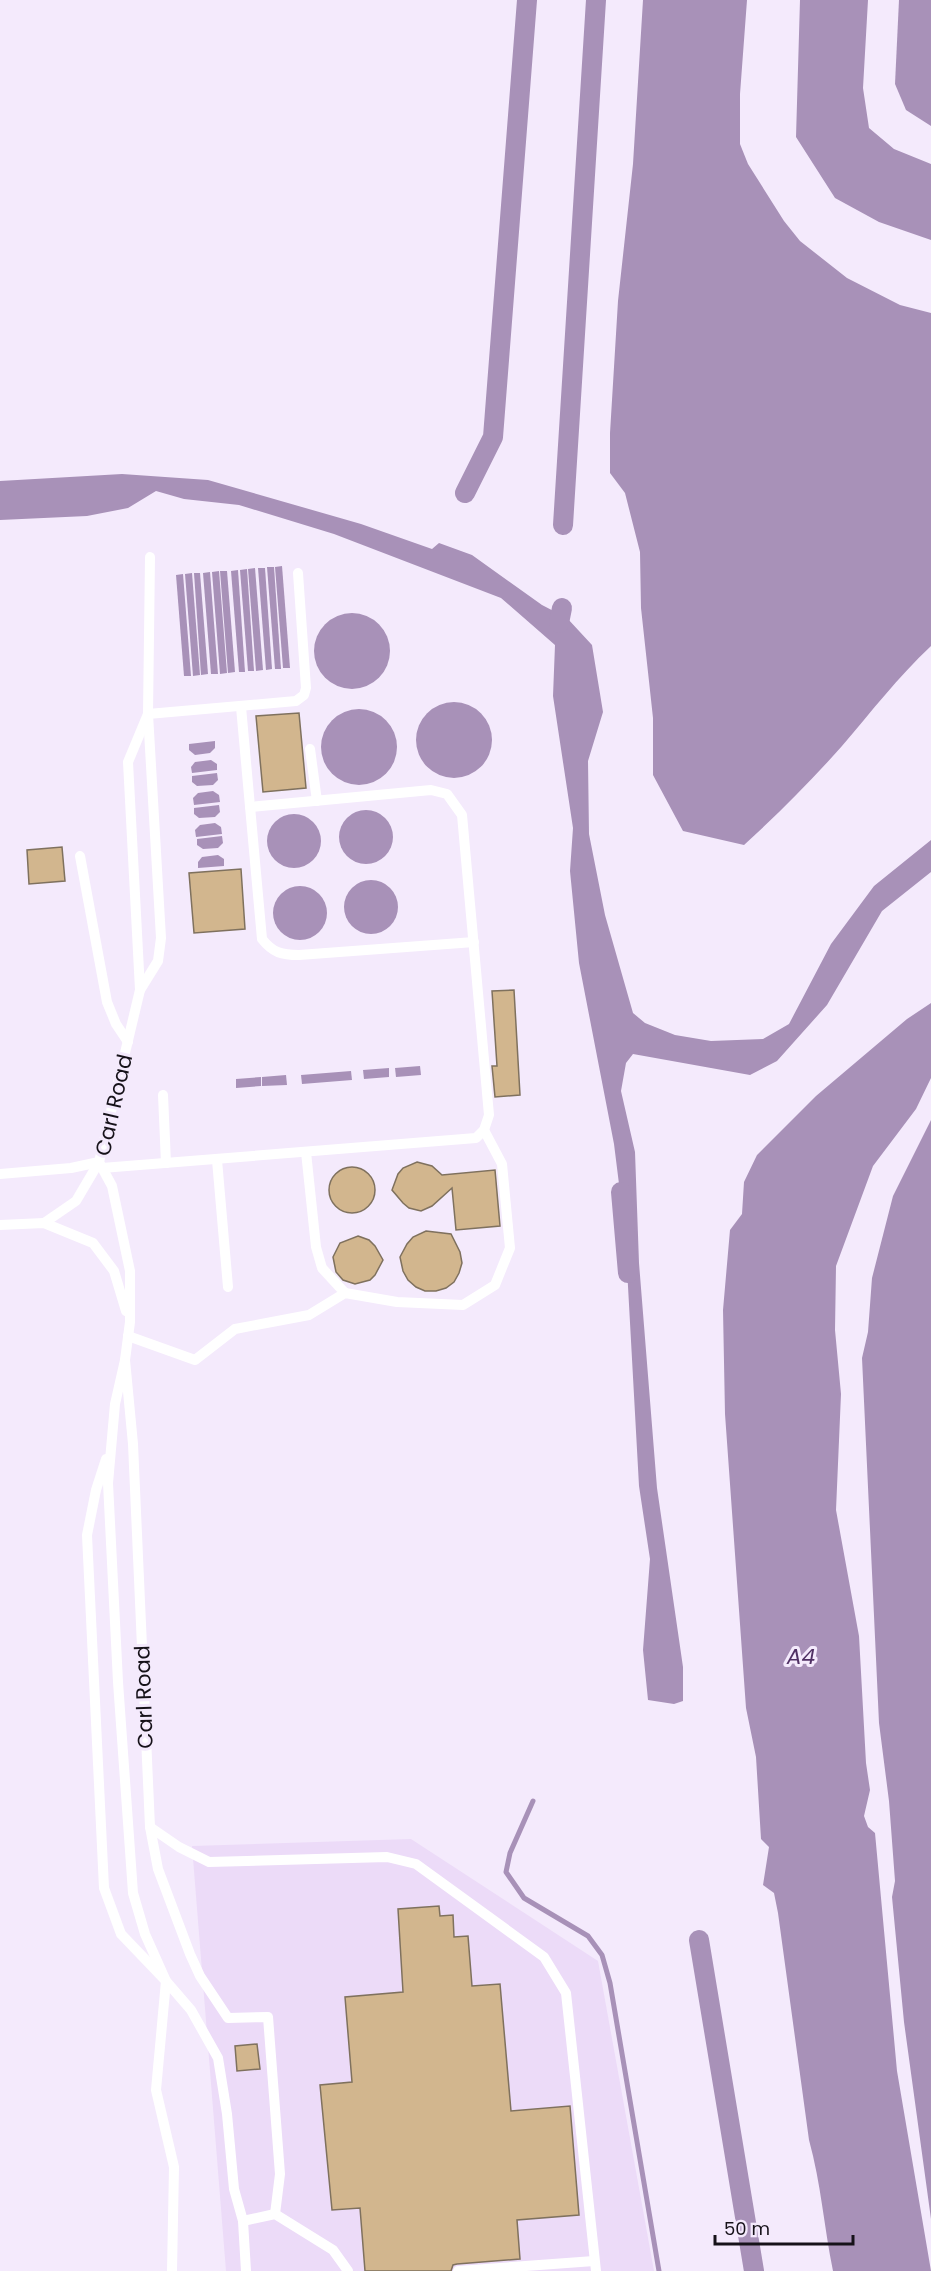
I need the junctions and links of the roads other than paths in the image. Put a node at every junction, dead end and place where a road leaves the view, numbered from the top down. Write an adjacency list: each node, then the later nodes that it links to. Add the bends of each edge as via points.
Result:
1 (150, 557): 4 (lane, Carl Road)
2 (298, 573): 3 (lane, via 304,695 296,701)
3 (241, 706): 4 (lane); 7 (lane)
4 (148, 714): 10 (lane, Carl Road, via 128,762); 10 (lane, Carl Road, via 161,938 158,961)
5 (310, 750): 6 (lane)
6 (317, 801): 7 (lane); 9 (lane, via 431,790 447,794 462,815)
7 (250, 807): 9 (lane, via 262,939 269,949 281,955 299,955)
8 (81, 856): 11 (lane, via 107,1002)
9 (474, 942): 13 (lane, via 489,1115)
10 (140, 990): 11 (lane, Carl Road)
11 (128, 1042): 17 (lane, Carl Road)
12 (163, 1095): 16 (lane)
13 (484, 1130): 14 (lane, via 476,1138); 22 (lane, via 502,1164 510,1248 495,1285 463,1305 397,1302)
14 (306, 1152): 15 (lane); 22 (lane, via 322,1268)
15 (217, 1160): 16 (lane); 21 (lane)
16 (166, 1163): 17 (lane)
17 (100, 1165): 18 (lane); 19 (lane, via 76,1201); 23 (lane, Carl Road, via 112,1186 130,1271)
18 (0, 1173)
19 (44, 1223): 20 (lane); 23 (lane, via 93,1243 114,1271)
20 (0, 1225)
21 (228, 1287)
22 (345, 1293): 24 (lane, via 309,1315 235,1329 195,1360)
23 (130, 1322): 24 (lane, Carl Road)
24 (128, 1336): 25 (lane, Carl Road)
25 (125, 1360): 26 (lane, Carl Road); 27 (lane, Carl Road, via 133,1444)
26 (112, 1442): 28 (lane, Carl Road, via 108,1483 132,1893); 28 (lane, Carl Road, via 87,1534 104,1888 121,1934)
27 (150, 1827): 29 (lane, Carl Road, via 158,1869 200,1976 228,2018 267,2017 280,2174); 31 (lane, via 209,1862 387,1857 416,1864 544,1957 567,1993)
28 (166, 1981): 30 (lane, Carl Road, via 191,2010 218,2058 234,2189); 32 (lane, via 156,2090 174,2167)
29 (275, 2214): 30 (lane); 34 (lane, via 333,2250)
30 (243, 2222): 33 (lane, Carl Road)
31 (595, 2266): 35 (lane)
32 (172, 2271)
33 (246, 2271)
34 (348, 2271)
35 (458, 2271)

